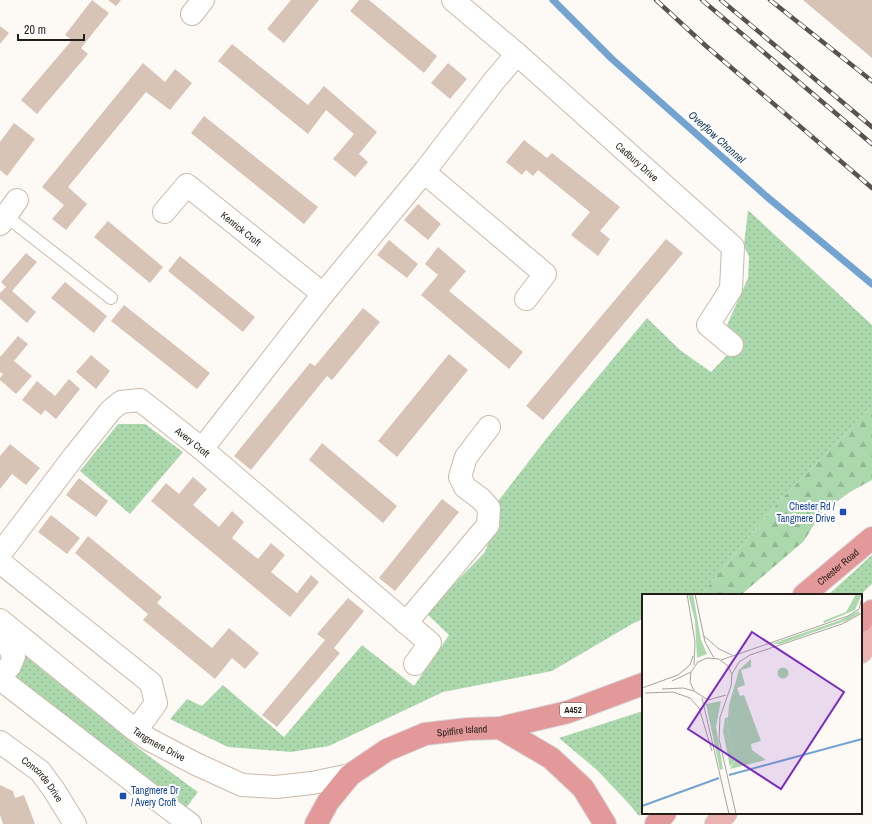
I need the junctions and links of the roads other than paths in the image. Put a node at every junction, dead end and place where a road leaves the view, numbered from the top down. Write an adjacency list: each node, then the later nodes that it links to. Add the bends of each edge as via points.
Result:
1 (453, 0): 2 (street, Cadbury Drive)
2 (518, 54): 3 (street); 9 (street, Cadbury Drive, via 733,247 731,289 708,325)
3 (424, 172): 6 (street); 8 (street, via 545,274)
4 (164, 212): 6 (street, Kenrick Croft, via 187,185)
5 (8, 214): 7 (lane)
6 (324, 294): 11 (street)
7 (111, 298)
8 (526, 299)
9 (732, 345)
10 (489, 427): 19 (street, via 466,457 460,477 465,487 481,498 489,508 488,525)
11 (202, 449): 13 (street, Avery Croft, via 140,400 121,402 111,410); 19 (street, Avery Croft)
12 (872, 538): 15 (highway, Chester Road)
13 (4, 540)
14 (0, 562): 28 (street, via 151,683 156,703)
15 (805, 594)
16 (872, 611): 18 (highway)
17 (0, 620): 28 (street, Tangmere Drive)
18 (862, 620)
19 (406, 623): 23 (street, Avery Croft, via 430,643)
20 (0, 634): 24 (street, via 14,656 10,666)
21 (872, 638): 22 (main road)
22 (862, 651)
23 (415, 664)
24 (0, 676)
25 (0, 679): 34 (street)
26 (642, 684): 27 (highway, A452, via 568,712)
27 (500, 728): 30 (highway, Spitfire Island, via 425,734 387,750); 36 (highway, Spitfire Island, via 551,758 583,788)
28 (134, 729): 30 (street, Tangmere Drive, via 196,764 242,785 276,787)
29 (0, 742): 33 (street, Concorde Drive, via 40,771)
30 (350, 775): 35 (highway, Spitfire Island, via 328,802)
31 (664, 814): 37 (highway)
32 (725, 814): 38 (main road)
33 (75, 824)
34 (190, 824)
35 (316, 824)
36 (605, 824)
37 (656, 824)
38 (716, 824)

